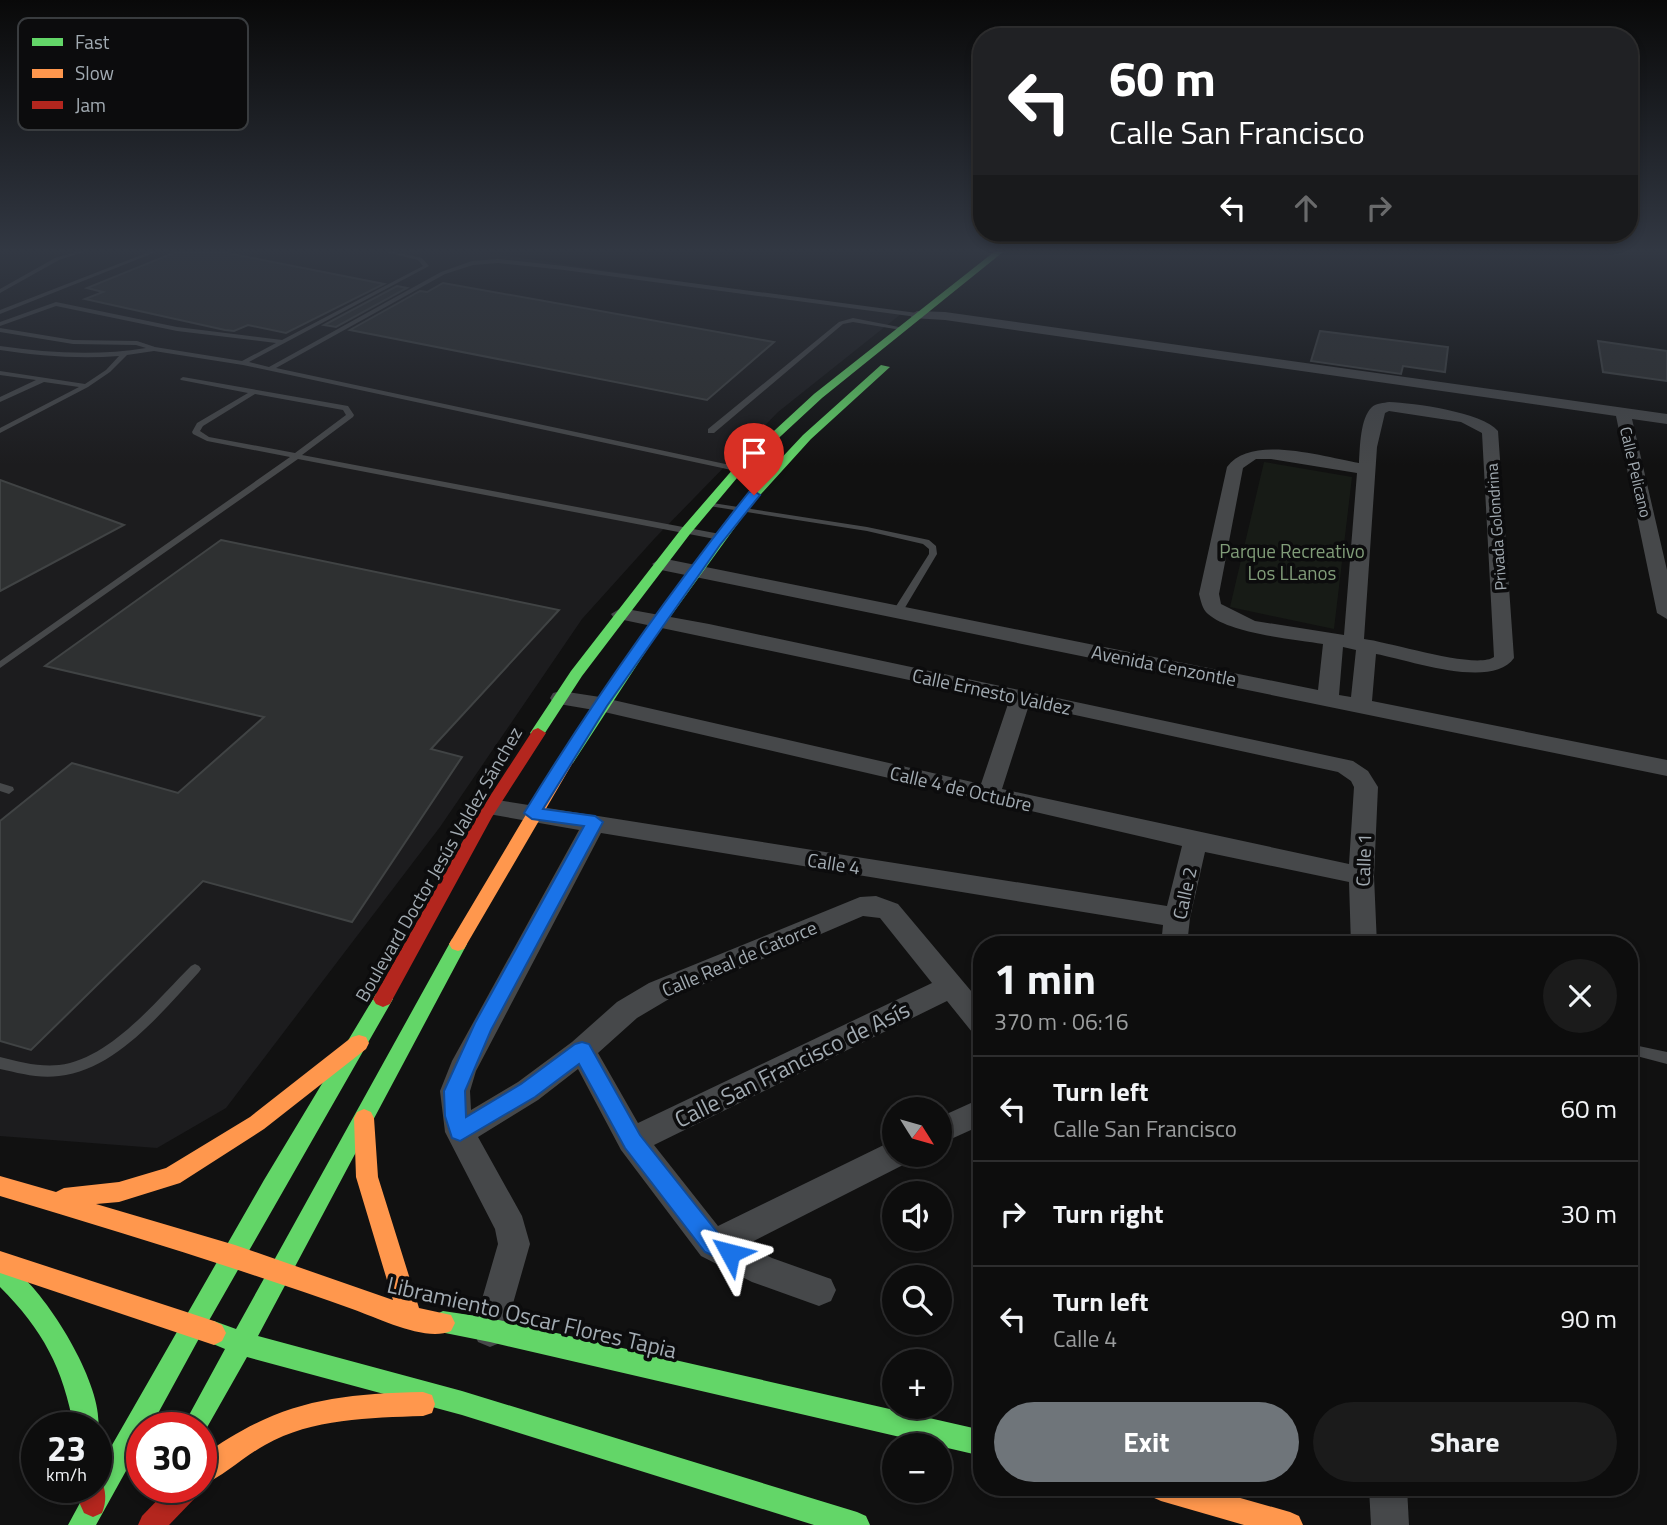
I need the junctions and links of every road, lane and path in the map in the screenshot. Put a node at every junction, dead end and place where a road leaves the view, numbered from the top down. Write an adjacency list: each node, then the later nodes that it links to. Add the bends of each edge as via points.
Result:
1 (149, 323): 12 (lane)
2 (318, 323): 12 (lane)
3 (353, 323): 19 (lane)
4 (841, 323): 29 (lane)
5 (871, 323): 9 (lane)
6 (907, 323): 9 (main road, Boulevard Doctor Jesús Valdez Sánchez)
7 (937, 323): 11 (main road, Boulevard Doctor Jesús Valdez Sánchez)
8 (996, 323): 26 (street)
9 (901, 328): 32 (main road, Boulevard Doctor Jesús Valdez Sánchez)
10 (0, 330): 13 (lane, via 73,342)
11 (925, 334)
12 (282, 342): 18 (lane)
13 (137, 343): 15 (lane); 16 (lane)
14 (0, 348): 16 (lane, via 57,356)
15 (154, 349): 16 (lane); 18 (lane)
16 (124, 355): 23 (lane)
17 (893, 360): 33 (main road)
18 (243, 363): 19 (lane)
19 (270, 369): 32 (lane)
20 (0, 373): 22 (lane)
21 (183, 379): 24 (lane)
22 (42, 380): 23 (lane); 25 (lane)
23 (86, 386): 28 (lane)
24 (255, 391): 30 (lane, via 349,411 350,415); 30 (lane, via 196,432 207,439)
25 (0, 400)
26 (1622, 412): 27 (street); 41 (street, Calle Pelicano)
27 (1667, 419)
28 (0, 431)
29 (711, 431)
30 (295, 457): 36 (lane); 45 (lane)
31 (1366, 469): 44 (street, Privada Golondrina); 44 (street, Privada Golondrina, via 1271,454 1253,454 1240,461 1235,467 1209,594 1215,610 1250,626); 44 (street, Privada Golondrina, via 1373,419 1381,408 1464,418 1490,431 1504,658 1486,668)
32 (738, 470): 33 (lane); 34 (main road, Boulevard Doctor Jesús Valdez Sánchez)
33 (769, 476): 35 (main road)
34 (709, 504): 35 (lane); 36 (main road, Boulevard Doctor Jesús Valdez Sánchez)
35 (742, 510): 37 (main road); 40 (lane, via 929,544 933,554)
36 (686, 531): 37 (lane); 38 (main road, Boulevard Doctor Jesús Valdez Sánchez)
37 (720, 537): 39 (main road)
38 (661, 564): 39 (street, Avenida Cenzontle); 42 (main road, Boulevard Doctor Jesús Valdez Sánchez)
39 (696, 570): 40 (street, Avenida Cenzontle); 43 (main road)
40 (898, 611): 46 (street, Avenida Cenzontle)
41 (1667, 613)
42 (621, 614): 43 (street, Calle Ernesto Valdez); 47 (main road, Boulevard Doctor Jesús Valdez Sánchez)
43 (659, 622): 48 (street, Calle Ernesto Valdez); 49 (main road)
44 (1352, 642): 46 (street, Privada Golondrina); 50 (street, Privada Golondrina)
45 (0, 665)
46 (1328, 697): 50 (street, Avenida Cenzontle)
47 (561, 698): 49 (street, Calle 4 de Octubre); 54 (main road, Boulevard Doctor Jesús Valdez Sánchez)
48 (1021, 698): 52 (street, Calle Ernesto Valdez, via 1338,763); 53 (street)
49 (600, 704): 53 (street, Calle 4 de Octubre); 55 (main road)
50 (1361, 704): 51 (street, Avenida Cenzontle)
51 (1667, 768)
52 (1360, 776): 58 (street, Calle 1, via 1366,787)
53 (989, 794): 57 (street, Calle 4 de Octubre)
54 (491, 807): 55 (street, Calle 4); 65 (main road, Boulevard Doctor Jesús Valdez Sánchez)
55 (532, 813): 56 (street, Calle 4); 71 (main road)
56 (595, 822): 59 (street, Calle 4); 73 (street, via 462,1070 455,1091)
57 (1195, 841): 58 (street, Calle 4 de Octubre); 59 (street, Calle 2)
58 (1361, 876): 61 (street, Calle 1)
59 (1177, 918): 60 (street, Calle 2)
60 (1175, 936)
61 (1364, 936)
62 (195, 969): 69 (lane, via 142,1023 86,1062 50,1072)
63 (951, 986): 64 (street, Calle Real de Catorce); 66 (street, Calle Real de Catorce, via 889,911 870,905 659,991 627,1010); 74 (street, Calle San Francisco de Asís)
64 (973, 1013)
65 (359, 1043): 77 (main road, via 257,1123 172,1176 120,1192); 79 (main road, Boulevard Doctor Jesús Valdez Sánchez)
66 (582, 1050): 73 (street, via 528,1091); 74 (street)
67 (1638, 1051): 68 (lane)
68 (1667, 1058)
69 (0, 1063)
70 (973, 1115): 72 (street)
71 (364, 1118): 82 (main road); 84 (main road, via 367,1177)
72 (952, 1125)
73 (460, 1132): 86 (street, via 511,1227 514,1244)
74 (632, 1141): 78 (street)
75 (882, 1160): 78 (street)
76 (0, 1186): 77 (main road, Libramiento Oscar Flores Tapia)
77 (48, 1199): 79 (main road, Libramiento Oscar Flores Tapia)
78 (713, 1245): 83 (street)
79 (235, 1256): 82 (main road, Libramiento Oscar Flores Tapia); 85 (main road, Boulevard Doctor Jesús Valdez Sánchez)
80 (0, 1262): 85 (main road)
81 (0, 1271): 89 (main road, via 41,1312 69,1359)
82 (282, 1274): 84 (main road, Libramiento Oscar Flores Tapia); 87 (main road)
83 (819, 1290)
84 (410, 1318): 86 (main road, Libramiento Oscar Flores Tapia)
85 (195, 1325): 87 (main road); 93 (main road, Boulevard Doctor Jesús Valdez Sánchez)
86 (490, 1330): 91 (main road, Libramiento Oscar Flores Tapia)
87 (244, 1344): 88 (main road); 90 (main road)
88 (462, 1402): 92 (main road, via 319,1411 284,1420); 102 (main road)
89 (85, 1412)
90 (204, 1412)
91 (973, 1441)
92 (217, 1461)
93 (112, 1464)
94 (1189, 1496): 103 (main road)
95 (1388, 1496): 104 (street)
96 (90, 1503): 99 (main road, Boulevard Doctor Jesús Valdez Sánchez)
97 (152, 1503): 100 (main road)
98 (172, 1503): 101 (main road)
99 (81, 1525)
100 (139, 1525)
101 (151, 1525)
102 (857, 1525)
103 (1290, 1525)
104 (1390, 1525)

